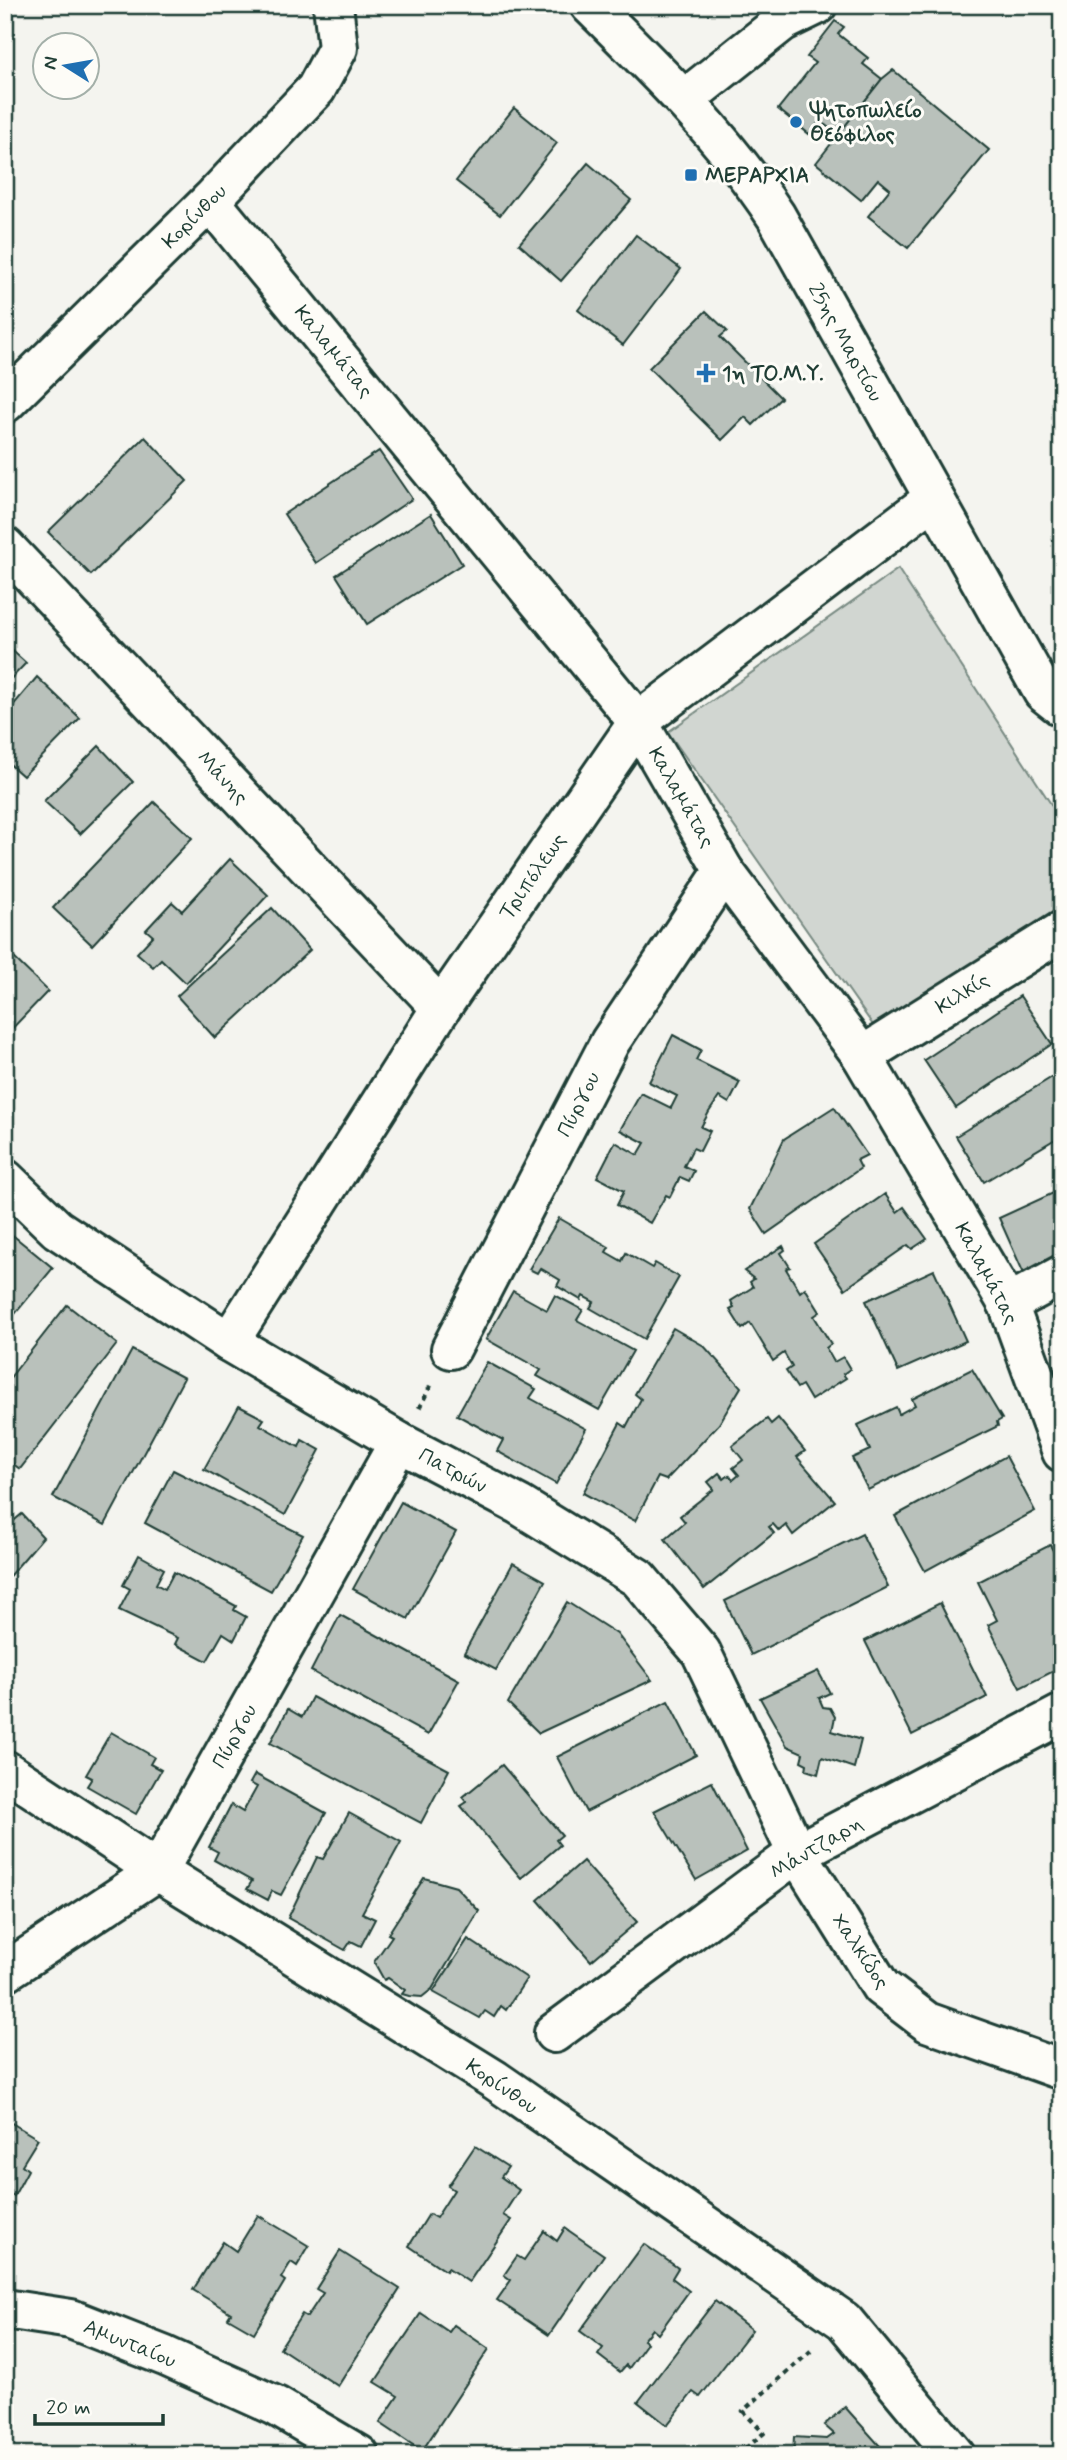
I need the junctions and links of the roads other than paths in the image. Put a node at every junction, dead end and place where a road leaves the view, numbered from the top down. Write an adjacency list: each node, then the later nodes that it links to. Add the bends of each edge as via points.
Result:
1 (333, 5): 5 (street, Κορίνθου, via 338,48 316,89)
2 (590, 5): 4 (street, 25ης Μαρτίου)
3 (817, 5): 4 (street, via 782,22)
4 (685, 99): 7 (street, 25ης Μαρτίου, via 747,172 776,216)
5 (211, 201): 6 (street, Κορίνθου); 10 (street, Καλαμάτας)
6 (5, 403)
7 (933, 499): 9 (street, 25ης Μαρτίου); 10 (street, Τριπόλεως)
8 (5, 547): 13 (street, Μάνης)
9 (1056, 697)
10 (638, 722): 11 (street, Καλαμάτας); 13 (street, Τριπόλεως)
11 (724, 871): 14 (street, Καλαμάτας); 19 (street, Πύργου, via 610,1042)
12 (1062, 930): 14 (street, Κιλκίς)
13 (441, 1008): 18 (street, Τριπόλεως)
14 (862, 1056): 17 (street, Καλαμάτας)
15 (5, 1179): 18 (street, Πατρών, via 58,1229)
16 (1062, 1275): 17 (street)
17 (1008, 1304): 21 (street, Καλαμάτας)
18 (229, 1342): 20 (street, Πατρών)
19 (452, 1349)
20 (399, 1442): 24 (street, Πατρών, via 519,1505 638,1578 701,1652); 25 (street, Πύργου)
21 (1062, 1452)
22 (1062, 1714): 24 (street, Μάντζαρη)
23 (5, 1770): 25 (street, Κορίνθου)
24 (797, 1853): 27 (street, Μάντζαρη); 28 (street, Χαλκίδος, via 881,1987 926,2022)
25 (158, 1871): 26 (street, Πύργου); 31 (street, Κορίνθου, via 495,2080 844,2322)
26 (5, 1972)
27 (554, 2033)
28 (1062, 2070)
29 (5, 2309): 30 (street, Αμυνταίου, via 71,2319 165,2356 276,2406)
30 (359, 2455)
31 (955, 2455)

